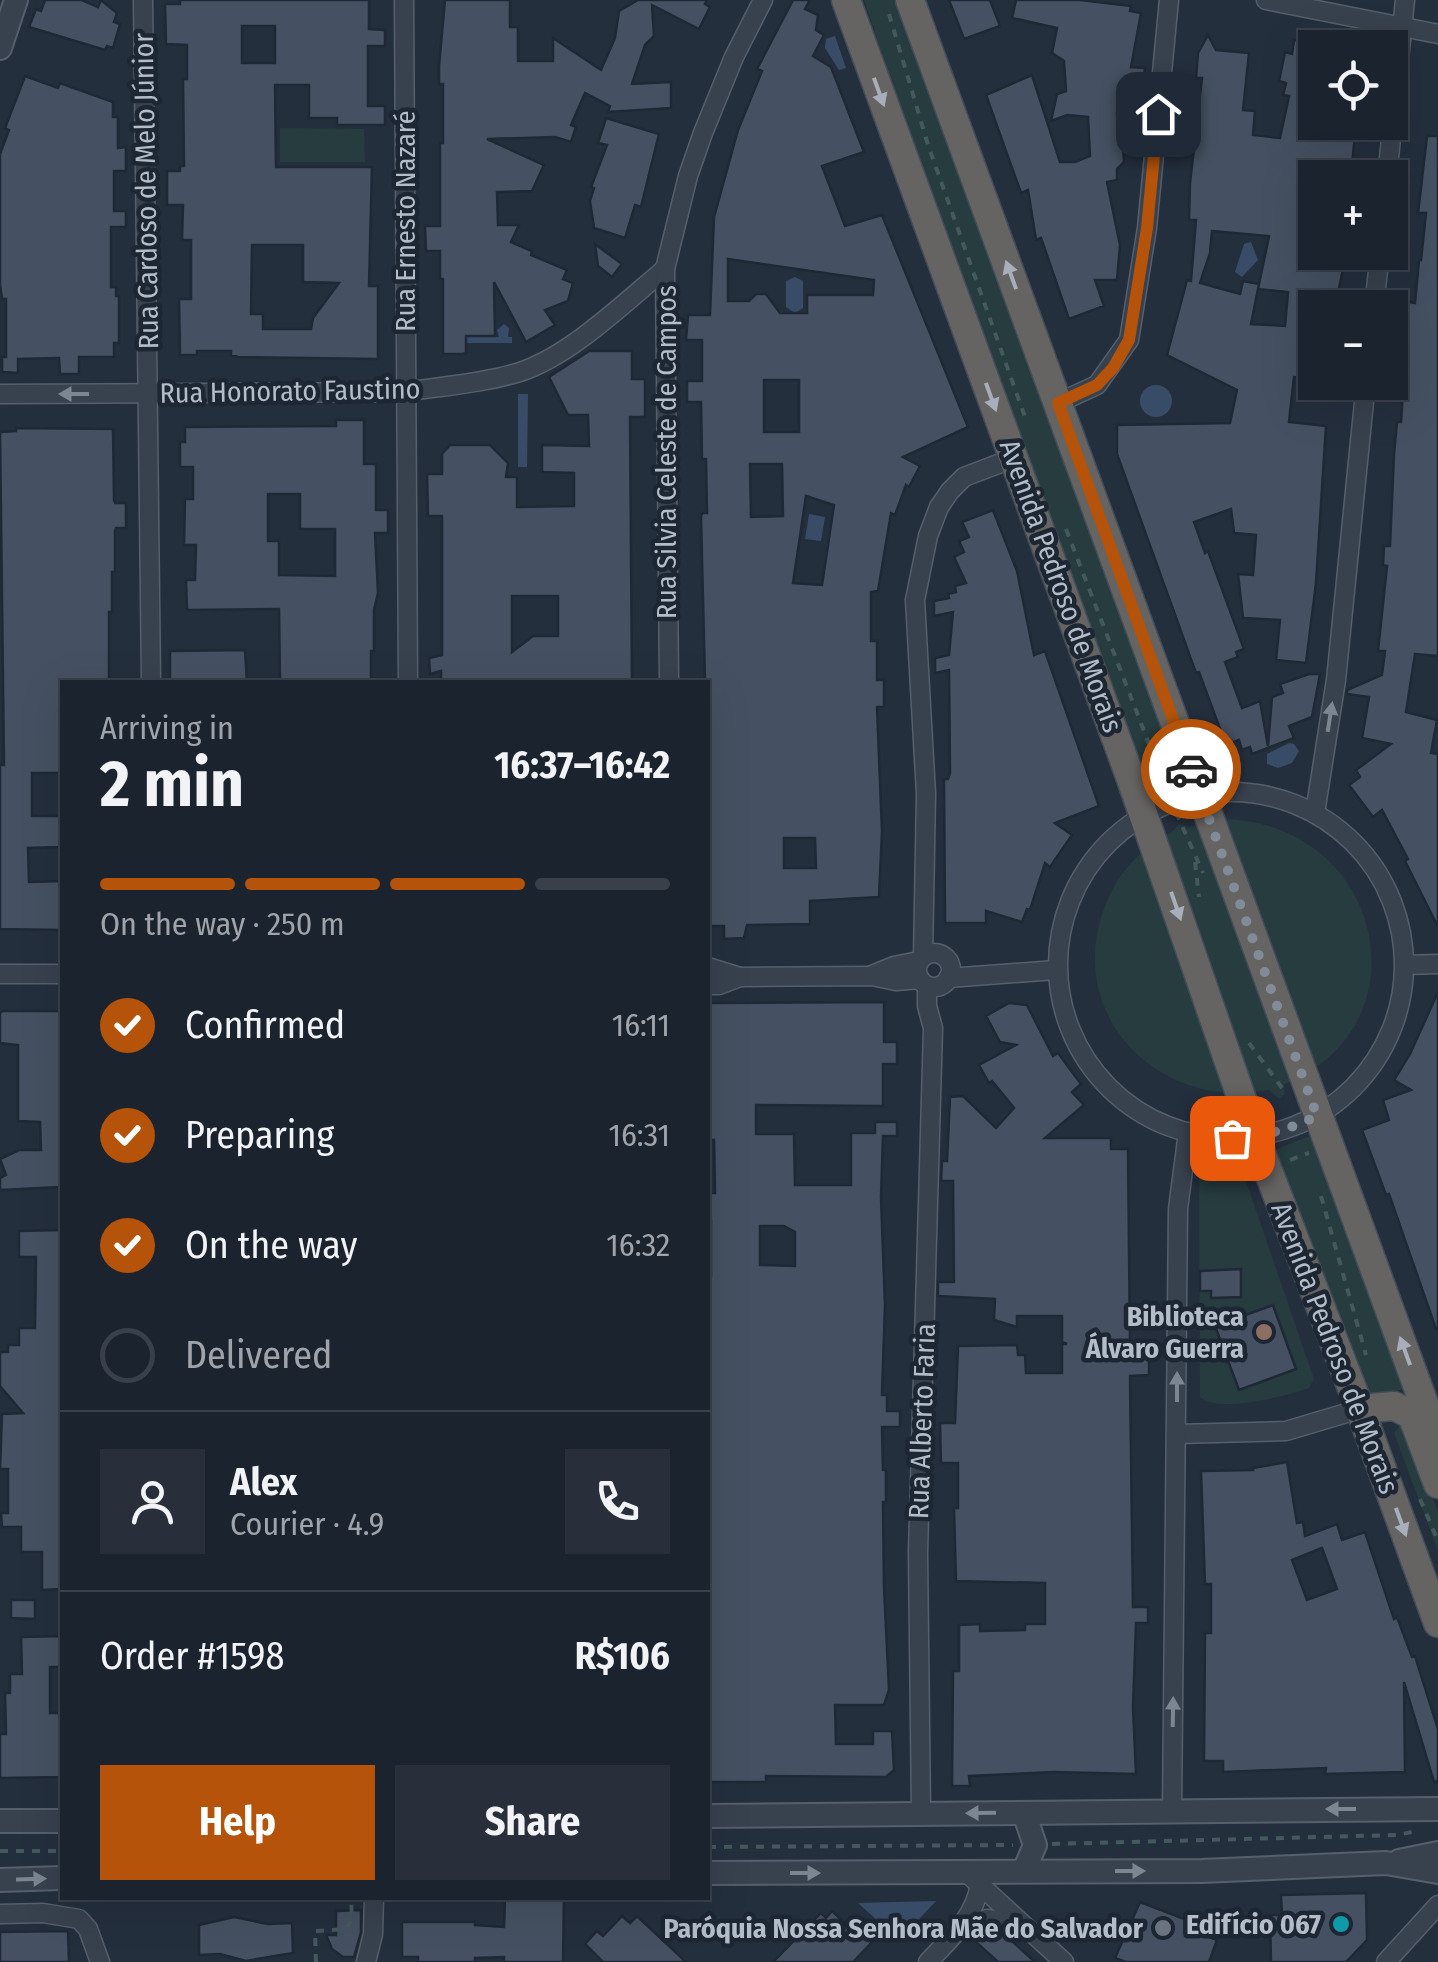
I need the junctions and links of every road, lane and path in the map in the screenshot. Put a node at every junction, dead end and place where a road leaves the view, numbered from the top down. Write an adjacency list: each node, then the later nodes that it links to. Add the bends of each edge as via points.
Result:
1 (16, 0): 13 (street)
2 (143, 0): 18 (street, Rua Cardoso de Melo Júnior)
3 (404, 0): 16 (street, Rua Ernesto Nazaré)
4 (763, 0): 15 (street, Rua Silvia Celeste de Campos, via 703,133)
5 (846, 0): 22 (highway, Avenida Pedroso de Morais, one-way to 22)
6 (884, 0): 21 (path)
7 (910, 0): 20 (highway, one-way to 7)
8 (1169, 0): 20 (street, via 1129,340 1097,385)
9 (1266, 0): 11 (street)
10 (1405, 0): 11 (street)
11 (1403, 28): 12 (street); 14 (street)
12 (1438, 34)
13 (0, 48)
14 (1390, 160)
15 (665, 269): 16 (street, Rua Honorato Faustino, via 563,349 522,371); 26 (street, Rua Silvia Celeste de Campos)
16 (406, 392): 18 (street, Rua Honorato Faustino); 25 (street, Rua Ernesto Nazaré)
17 (0, 394): 18 (street, Rua Honorato Faustino, one-way to 17)
18 (148, 394): 24 (street, Rua Cardoso de Melo Júnior)
19 (1364, 400): 31 (street, one-way to 19, via 1336,680)
20 (1058, 403): 29 (highway)
21 (1030, 430)
22 (1014, 458): 28 (highway, Avenida Pedroso de Morais); 37 (street, Rua Alberto Faria, via 964,477 950,490 928,536 915,600 926,794 922,931)
23 (1061, 516): 27 (path)
24 (151, 680)
25 (408, 680)
26 (669, 680)
27 (1159, 768): 28 (path); 30 (path)
28 (1131, 778): 32 (highway, Avenida Pedroso de Morais)
29 (1200, 794): 30 (street); 31 (street, via 1239,791); 45 (highway)
30 (1171, 801): 32 (street); 33 (path, via 1196,861)
31 (1315, 813): 35 (street, via 1345,834 1389,893)
32 (1144, 814): 38 (street, via 1120,830 1083,874 1062,926); 47 (highway, Avenida Pedroso de Morais, one-way to 47)
33 (1198, 897)
34 (1438, 964): 35 (street)
35 (1405, 965): 45 (street, via 1390,1036 1372,1068)
36 (710, 968): 41 (street)
37 (934, 970): 38 (street); 41 (street, via 894,966 872,976); 62 (street, Rua Alberto Faria, via 928,1006 933,1028 918,1552)
38 (1056, 970): 46 (street, via 1068,1022 1102,1080 1127,1103)
39 (0, 974): 40 (street)
40 (60, 974)
41 (740, 977): 42 (street)
42 (710, 985)
43 (1243, 1031): 44 (path)
44 (1282, 1089)
45 (1308, 1120): 47 (street); 48 (highway); 48 (path)
46 (1188, 1132): 47 (street); 54 (street, one-way to 46, via 1178,1210)
47 (1254, 1137): 49 (highway, Avenida Pedroso de Morais)
48 (1319, 1149): 49 (path); 52 (highway, one-way to 48)
49 (1267, 1168): 53 (highway, Avenida Pedroso de Morais)
50 (1320, 1192): 51 (path)
51 (1368, 1362)
52 (1431, 1395): 55 (highway)
53 (1360, 1409): 54 (street, via 1286,1432); 56 (highway, via 1394,1406 1412,1415); 58 (highway, Avenida Pedroso de Morais, one-way to 58)
54 (1177, 1434): 60 (street, one-way to 54)
55 (1438, 1442)
56 (1428, 1488): 57 (path)
57 (1438, 1541)
58 (1438, 1623)
59 (1438, 1808): 60 (street, one-way to 60)
60 (1172, 1810): 61 (street)
61 (1024, 1812): 62 (street, one-way to 62); 67 (street)
62 (921, 1814): 63 (street)
63 (710, 1816)
64 (0, 1820): 65 (street)
65 (60, 1821)
66 (1424, 1830): 67 (path)
67 (1036, 1845): 68 (path); 73 (street)
68 (710, 1847)
69 (0, 1851): 70 (path)
70 (60, 1851)
71 (1438, 1853): 72 (street)
72 (1386, 1863): 73 (street, one-way to 72); 74 (street)
73 (1024, 1871): 77 (street)
74 (1438, 1872)
75 (710, 1873): 77 (street, one-way to 77)
76 (60, 1878): 78 (street, one-way to 76)
77 (973, 1878): 83 (street); 84 (street, via 976,1902)
78 (0, 1880)
79 (351, 1900): 86 (path, via 346,1930 315,1930)
80 (374, 1900): 87 (street)
81 (1438, 1905): 90 (street)
82 (0, 1914): 85 (street, via 79,1918)
83 (1022, 1925): 84 (street, via 987,1920); 89 (street)
84 (963, 1926): 88 (street)
85 (100, 1962)
86 (316, 1962)
87 (366, 1962)
88 (928, 1962)
89 (1064, 1962)
90 (1386, 1962)

